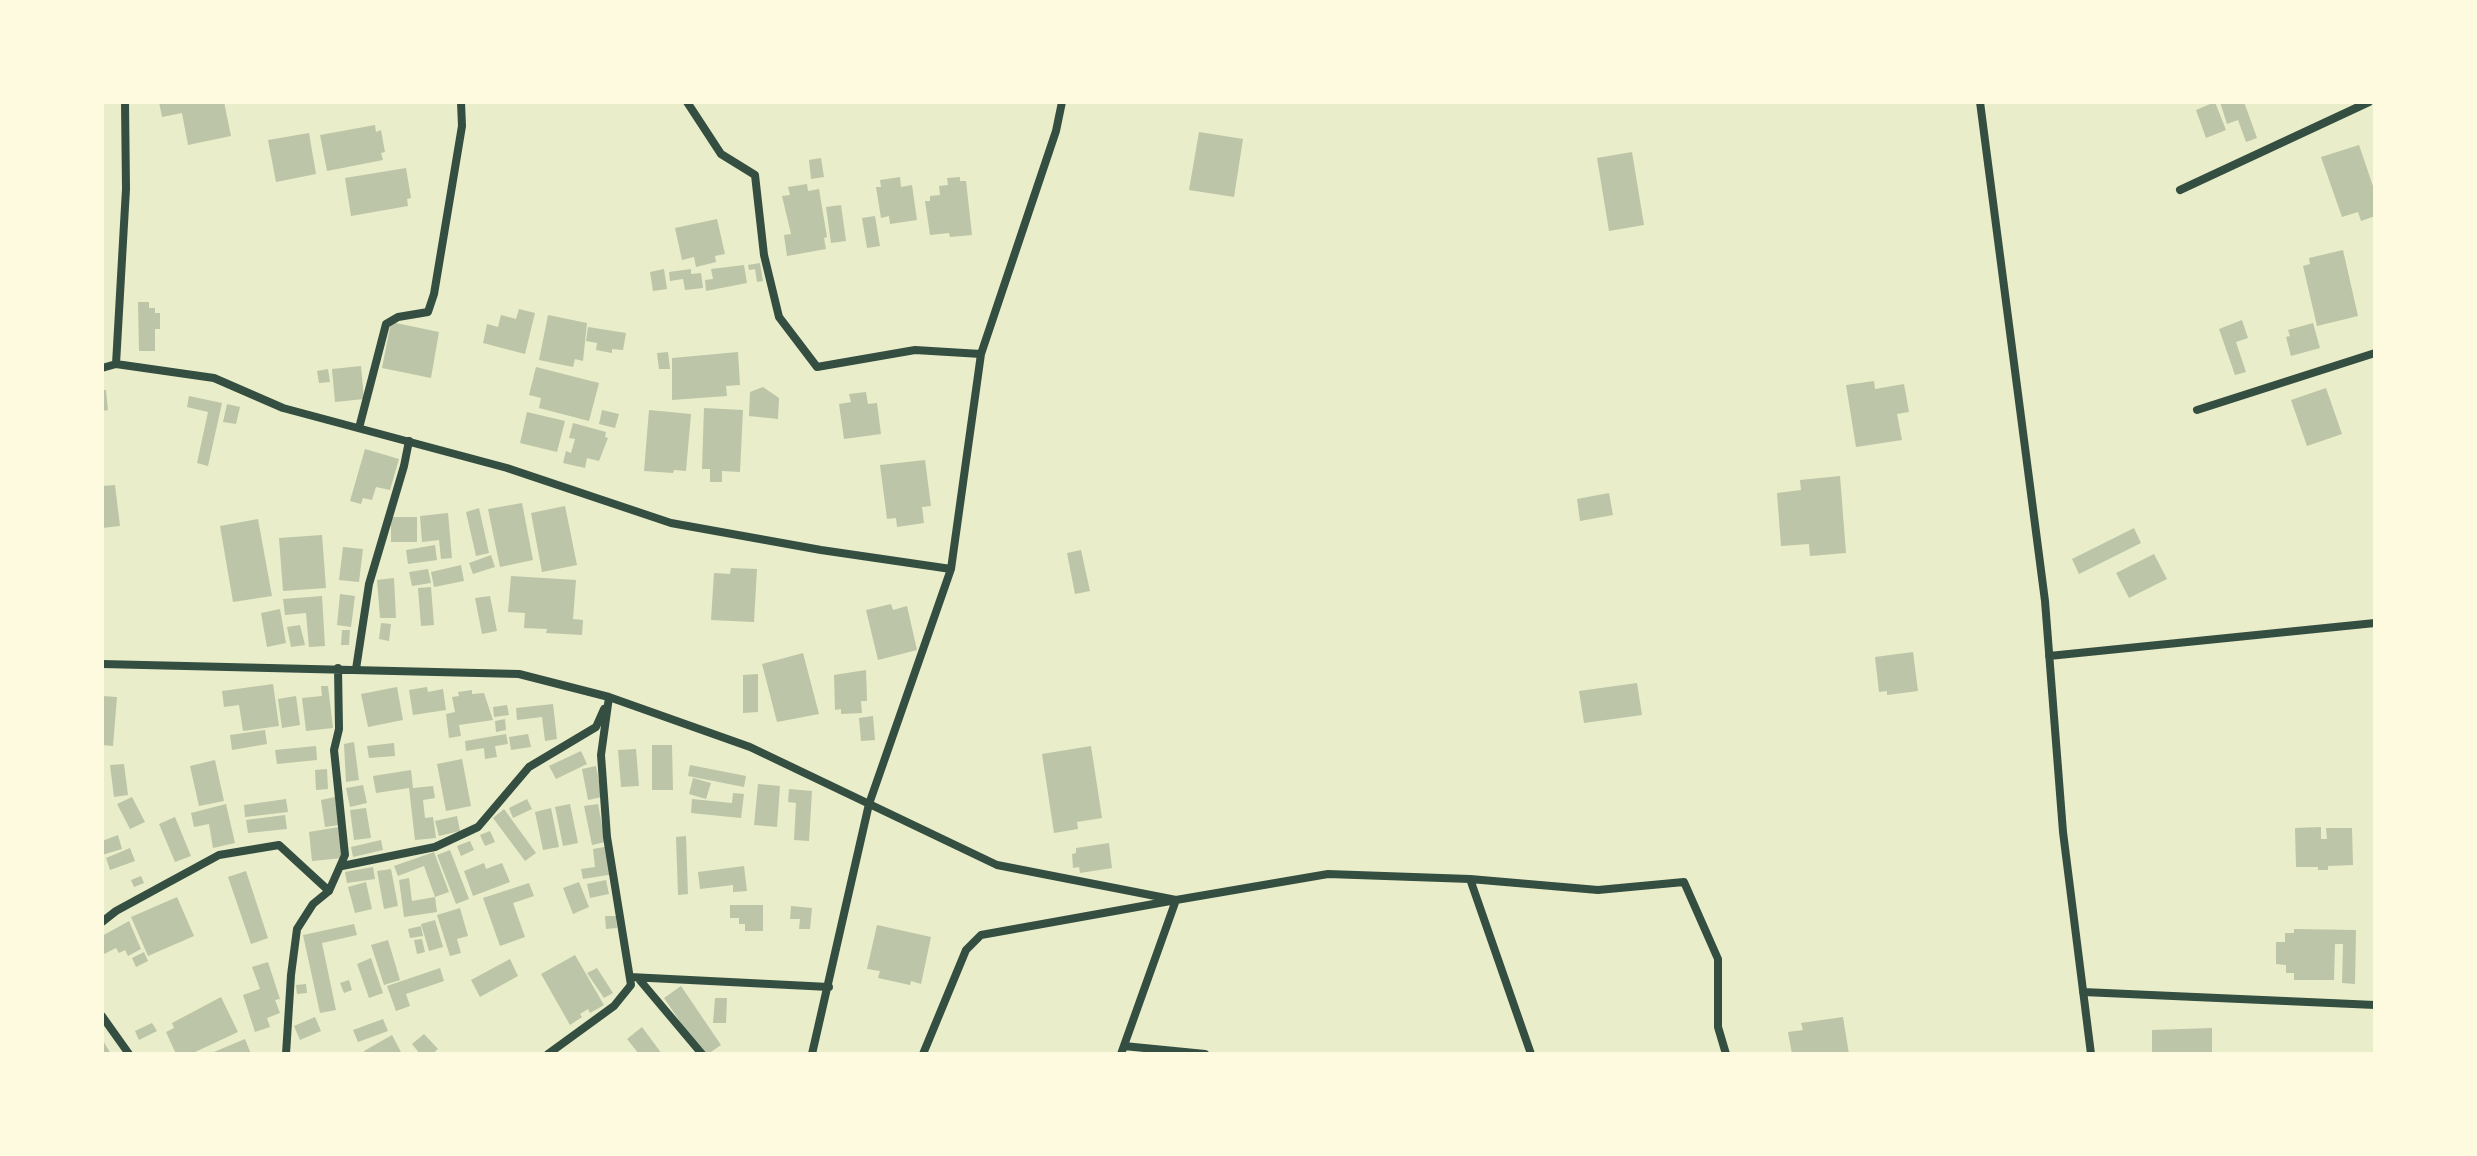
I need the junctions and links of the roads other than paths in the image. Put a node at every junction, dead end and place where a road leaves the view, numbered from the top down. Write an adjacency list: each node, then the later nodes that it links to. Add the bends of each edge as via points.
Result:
1 (125, 102): 10 (street)
2 (461, 102): 13 (street, via 462,126 434,294 428,312 386,324)
3 (687, 102): 9 (street, via 721,154 755,175 764,255 779,317 817,367 915,350)
4 (1062, 102): 9 (street)
5 (1980, 102): 17 (street)
6 (2369, 102): 7 (street)
7 (2180, 190)
8 (2375, 353): 12 (street)
9 (981, 354): 15 (street)
10 (116, 364): 11 (street); 13 (street, via 214,378 283,408)
11 (102, 368)
12 (2197, 410)
13 (359, 428): 14 (street)
14 (409, 441): 15 (street, via 671,523); 20 (street, via 369,584)
15 (951, 569): 22 (street)
16 (2375, 623): 17 (street)
17 (2049, 656): 30 (street)
18 (102, 664): 19 (street)
19 (338, 668): 20 (street); 23 (street, via 334,750)
20 (356, 669): 21 (street, via 519,674)
21 (609, 697): 22 (street, via 750,747); 23 (street, via 596,727 529,767 478,827 435,847); 28 (street, via 601,755 607,837)
22 (869, 804): 26 (street, via 997,865); 29 (street)
23 (342, 866): 25 (street)
24 (1470, 879): 26 (street, via 1328,874); 41 (street); 42 (street, via 1598,890 1684,882 1718,959 1718,1027)
25 (329, 891): 27 (street, via 279,845 219,855); 35 (street, via 297,929)
26 (1176, 900): 33 (street); 39 (street, via 981,935 966,950)
27 (102, 922)
28 (634, 977): 29 (street); 36 (street, via 614,1006); 37 (street)
29 (829, 987): 38 (street)
30 (2083, 992): 31 (street); 43 (street)
31 (2375, 1005)
32 (102, 1016): 34 (street)
33 (1123, 1050): 40 (street)
34 (129, 1054)
35 (286, 1054)
36 (548, 1054)
37 (702, 1054)
38 (812, 1054)
39 (923, 1054)
40 (1205, 1054)
41 (1531, 1054)
42 (1726, 1054)
43 (2091, 1054)

